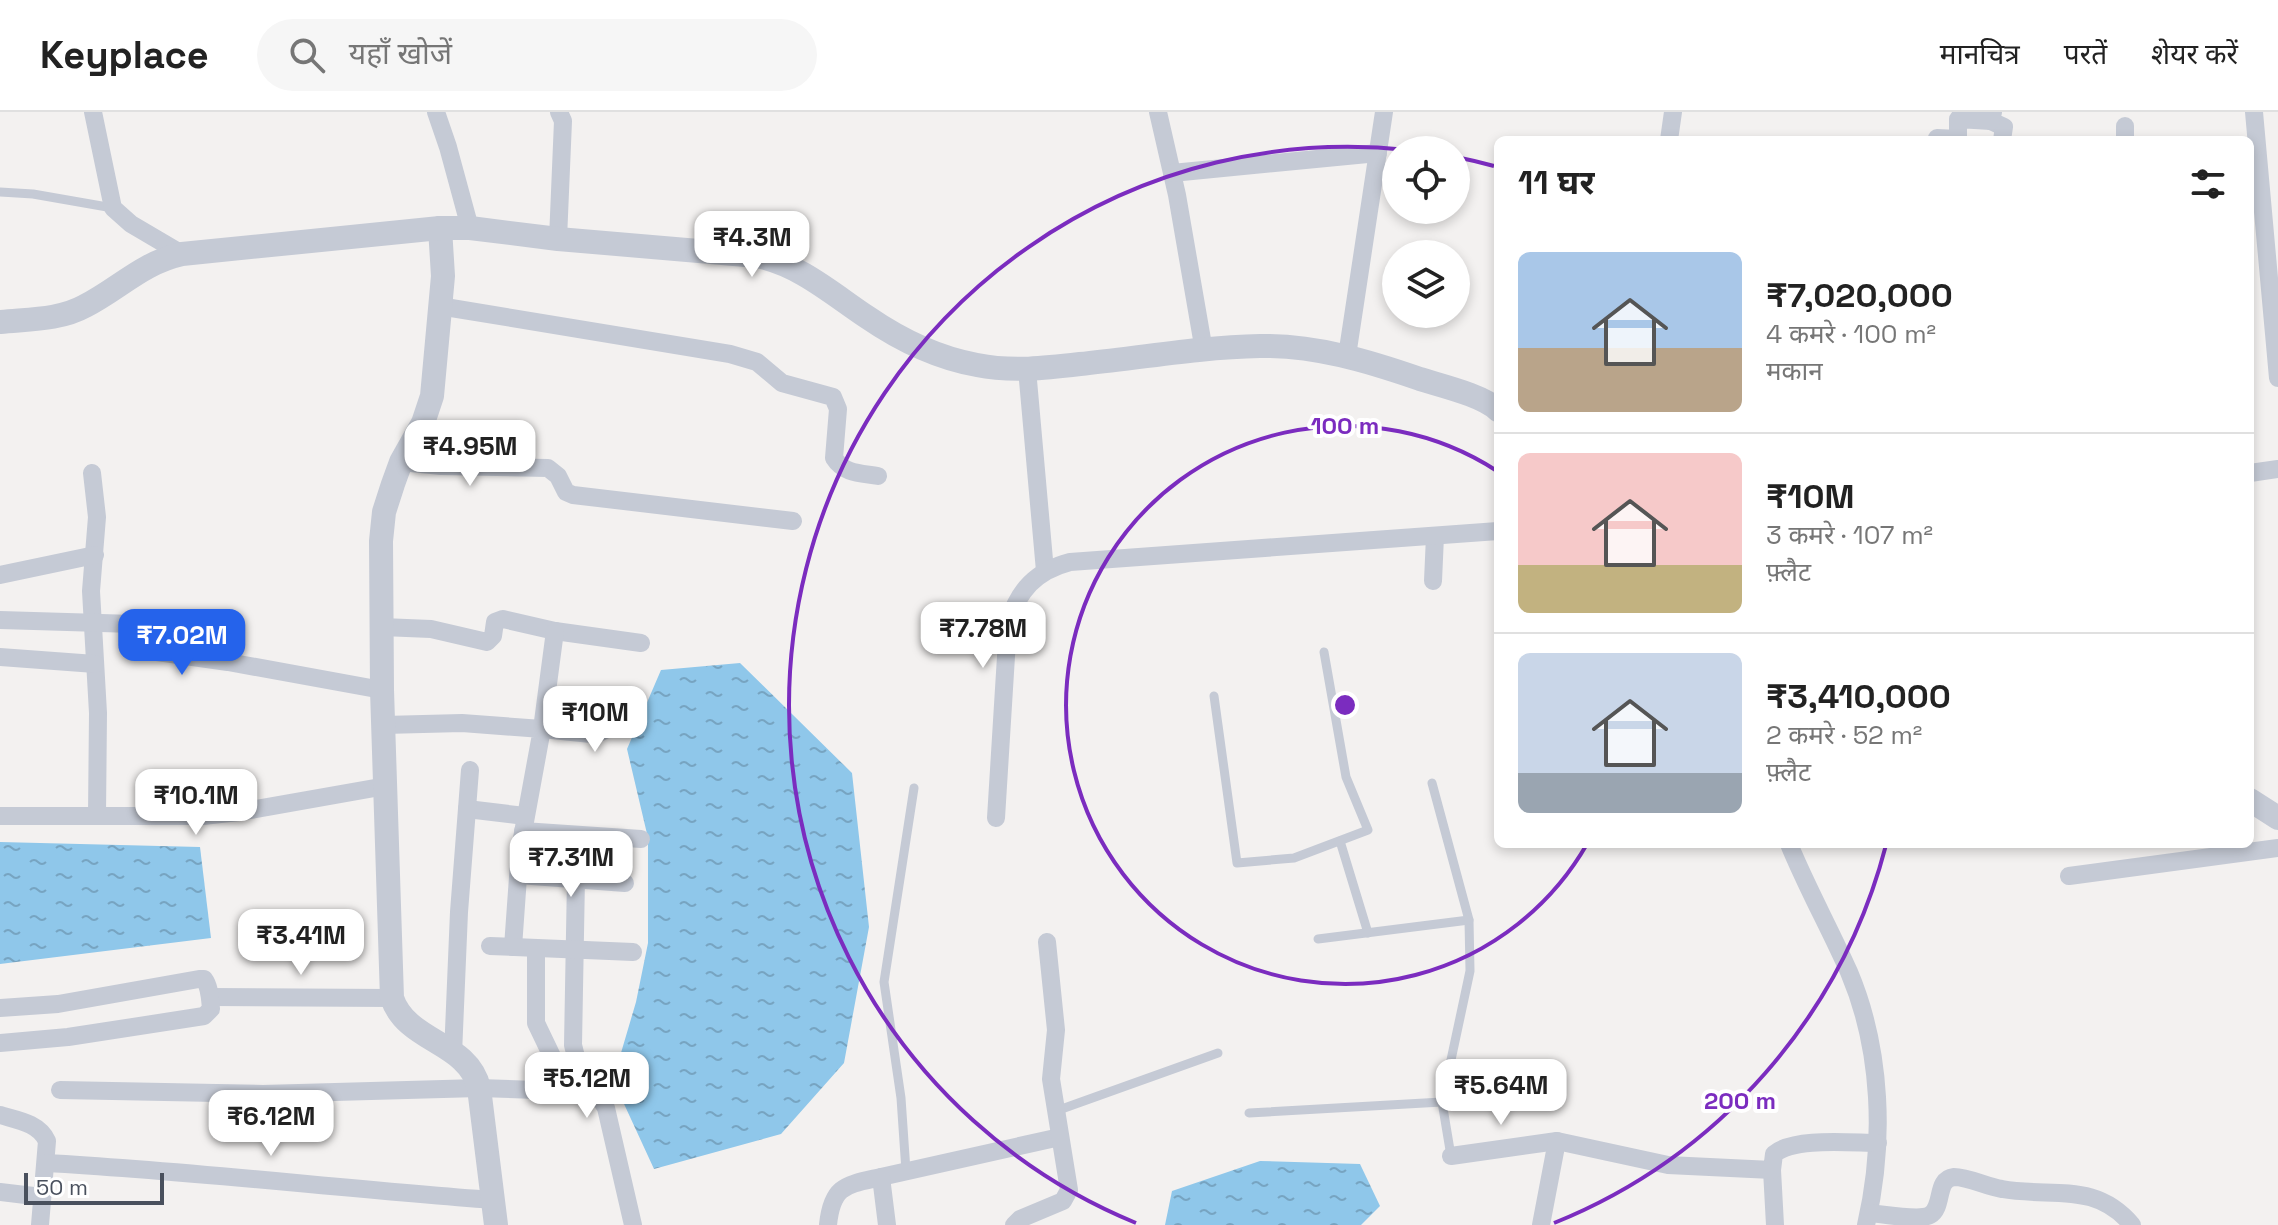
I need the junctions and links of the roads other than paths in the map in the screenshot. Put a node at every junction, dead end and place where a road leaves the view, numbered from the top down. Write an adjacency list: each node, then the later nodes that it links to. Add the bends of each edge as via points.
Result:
1 (93, 112): 16 (street)
2 (436, 112): 18 (street)
3 (559, 112): 19 (street, via 563,121)
4 (1158, 112): 14 (street)
5 (1384, 112): 12 (street)
6 (1673, 112): 9 (street)
7 (2254, 112): 13 (street)
8 (1992, 116): 10 (street, via 1958,119); 11 (street, via 2004,127)
9 (1670, 136)
10 (1958, 136)
11 (2003, 136)
12 (1378, 153): 14 (street); 24 (street)
13 (2255, 168): 26 (street)
14 (1172, 173): 23 (street)
15 (0, 192): 16 (lane)
16 (113, 208): 20 (street)
17 (440, 228): 18 (street); 20 (street); 21 (street)
18 (470, 228): 19 (street)
19 (558, 239): 25 (street, via 779,261 869,319 947,358)
20 (182, 254): 22 (street, via 160,259 71,313)
21 (439, 306): 28 (street, via 432,396); 32 (street, via 757,362 782,383 833,397 838,409 834,458 850,471)
22 (0, 322)
23 (1204, 351): 24 (street, via 1288,346); 25 (street)
24 (1347, 356): 27 (street)
25 (1027, 369): 37 (street)
26 (2278, 378)
27 (1494, 408)
28 (401, 462): 33 (street, via 548,468 573,495); 42 (street, via 384,512)
29 (2278, 469): 30 (street)
30 (2254, 472)
31 (92, 473): 36 (street)
32 (878, 476)
33 (793, 521)
34 (1494, 531): 35 (street)
35 (1435, 536): 37 (street, via 1070,562); 39 (street)
36 (95, 555): 38 (street); 41 (street)
37 (1045, 571): 61 (street, via 1023,591 1008,624)
38 (0, 575)
39 (1433, 581)
40 (0, 620): 41 (street)
41 (93, 621): 47 (street); 48 (street, via 139,625 146,648 157,653)
42 (382, 627): 43 (street, via 441,630 487,642 499,620); 48 (street)
43 (555, 631): 44 (street); 52 (street)
44 (641, 643)
45 (1324, 652): 65 (lane, via 1346,777 1368,830)
46 (0, 657): 47 (street)
47 (95, 664): 59 (street)
48 (382, 690): 51 (street)
49 (1214, 696): 65 (lane, via 1237,863 1294,858)
50 (636, 715): 52 (street, via 601,732)
51 (384, 725): 52 (street); 55 (street)
52 (542, 729): 63 (street)
53 (470, 770): 58 (street)
54 (1432, 783): 72 (lane)
55 (386, 786): 59 (street, via 203,816); 82 (street)
56 (914, 788): 101 (lane, via 884,982)
57 (2254, 803): 62 (street)
58 (467, 809): 63 (street); 86 (street)
59 (97, 815): 60 (street)
60 (0, 816)
61 (996, 818)
62 (2278, 818)
63 (524, 824): 64 (street); 68 (street)
64 (641, 839)
65 (1340, 841): 73 (lane)
66 (1791, 848): 97 (street, via 1856,992 1872,1057)
67 (2278, 848): 69 (street)
68 (519, 875): 70 (street); 77 (street)
69 (2069, 876)
70 (576, 878): 71 (street); 79 (street)
71 (625, 883)
72 (1469, 920): 73 (lane); 91 (lane, via 1470,971)
73 (1368, 933): 74 (lane)
74 (1318, 939)
75 (1047, 942): 92 (street, via 1055,1012 1051,1079)
76 (490, 946): 77 (street)
77 (513, 947): 78 (street)
78 (536, 948): 79 (street); 89 (street, via 536,1023)
79 (574, 948): 80 (street); 90 (street, via 574,1055)
80 (633, 952)
81 (210, 997): 82 (street); 83 (street, via 207,983 199,979 58,1004); 84 (street, via 211,1009 204,1016)
82 (392, 998): 86 (street, via 403,1020)
83 (0, 1008)
84 (0, 1043)
85 (1218, 1053): 92 (lane)
86 (453, 1054): 87 (street, via 472,1068)
87 (479, 1088): 88 (street, via 263,1094); 89 (street); 105 (street)
88 (60, 1090)
89 (569, 1092): 90 (street)
90 (592, 1092): 109 (street, via 606,1108)
91 (1442, 1102): 93 (lane); 98 (lane)
92 (1056, 1111): 95 (street)
93 (1249, 1113)
94 (0, 1115): 99 (street, via 43,1133)
95 (1060, 1137): 101 (street); 112 (street, via 1068,1196)
96 (1557, 1141): 98 (street); 100 (street, via 1668,1165); 113 (street)
97 (1878, 1143): 100 (street, via 1787,1147 1774,1154); 106 (street)
98 (1451, 1156)
99 (46, 1163): 104 (street); 105 (street, via 168,1169)
100 (1772, 1170): 114 (street)
101 (906, 1171): 102 (street)
102 (881, 1177): 110 (street, via 841,1189); 111 (street)
103 (0, 1192): 104 (street)
104 (42, 1197): 107 (street)
105 (493, 1200): 108 (street)
106 (1868, 1219): 115 (street, via 1932,1215 1946,1180 1954,1177 2002,1190 2091,1196 2113,1205)
107 (40, 1225)
108 (496, 1225)
109 (633, 1225)
110 (828, 1225)
111 (887, 1225)
112 (1014, 1225)
113 (1541, 1225)
114 (1775, 1225)
115 (2132, 1225)

